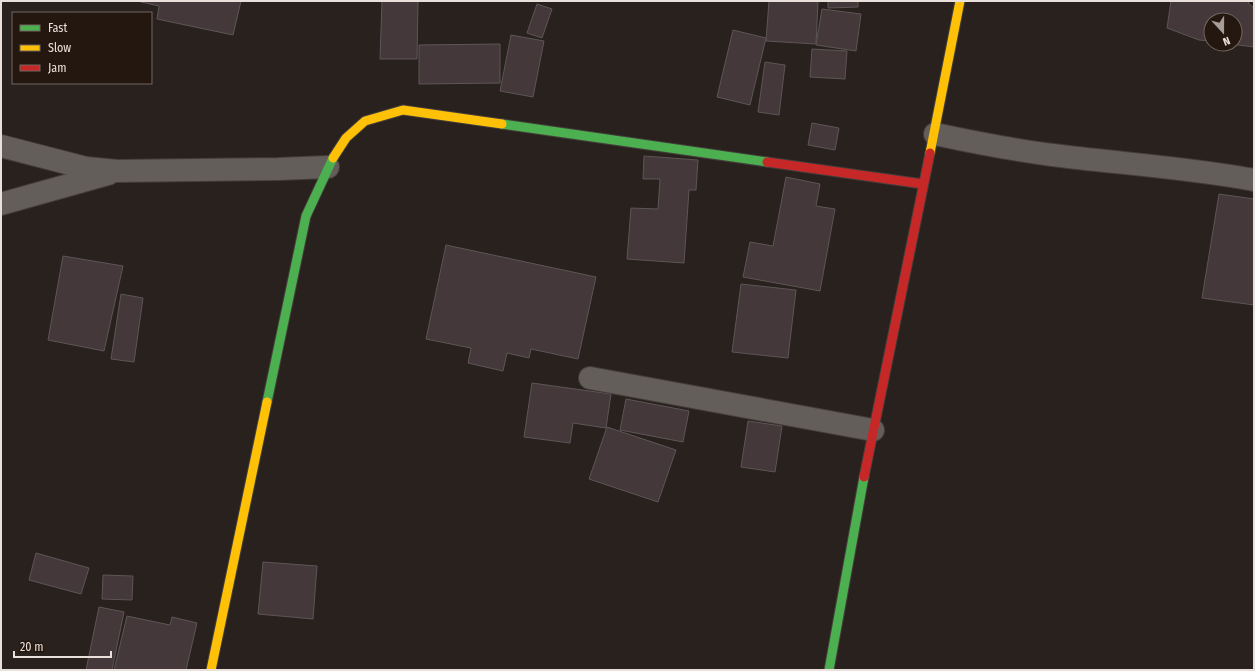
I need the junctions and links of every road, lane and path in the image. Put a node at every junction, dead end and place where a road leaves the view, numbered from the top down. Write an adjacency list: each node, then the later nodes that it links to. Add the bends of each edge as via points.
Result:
1 (960, 1): 2 (street)
2 (935, 134): 6 (street, via 1060,156 1218,173); 7 (street)
3 (1, 146): 5 (street, via 86,168)
4 (328, 167): 5 (street, via 278,170); 7 (street, via 349,135 364,121 403,110); 11 (street, via 306,216)
5 (116, 171): 8 (street)
6 (1254, 180)
7 (923, 184): 10 (street, via 887,372)
8 (1, 204)
9 (590, 378): 10 (street)
10 (873, 430): 12 (street)
11 (211, 670)
12 (829, 670)

